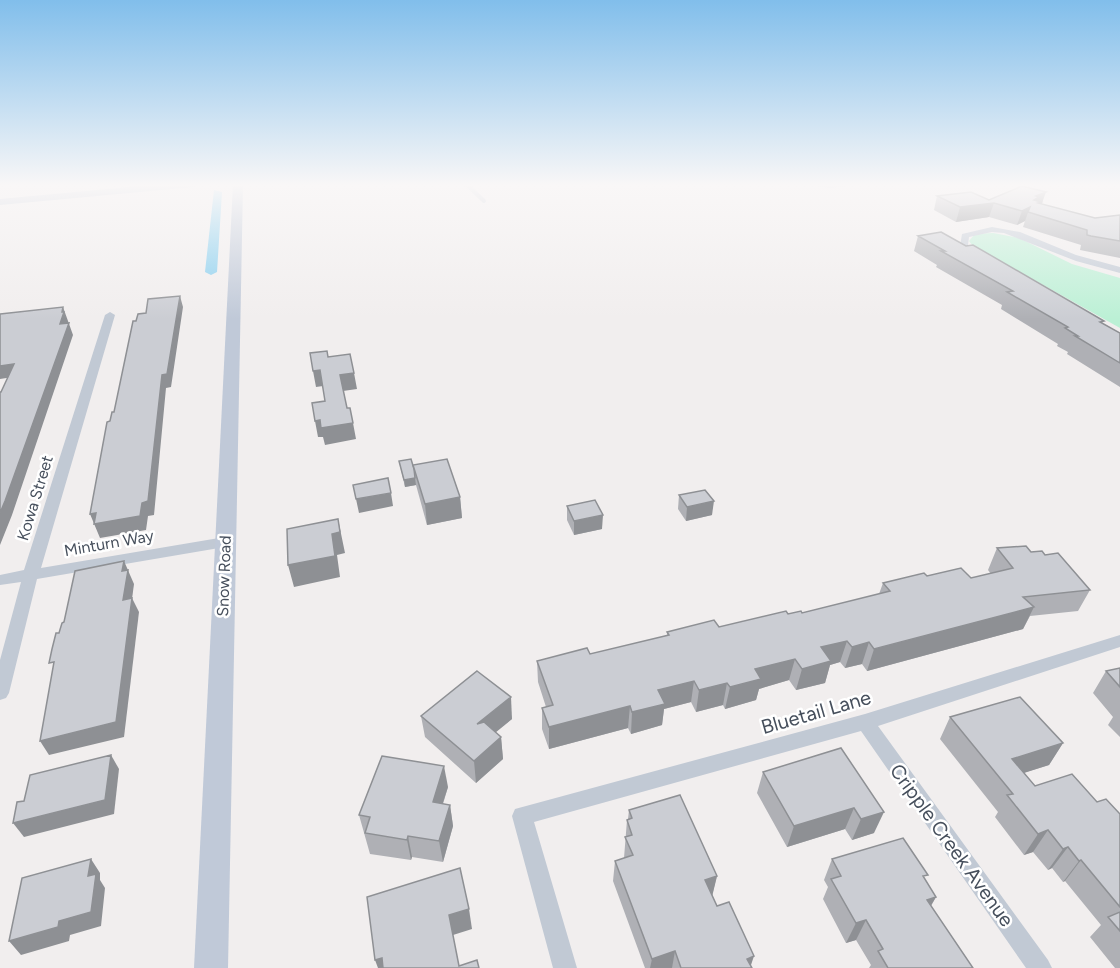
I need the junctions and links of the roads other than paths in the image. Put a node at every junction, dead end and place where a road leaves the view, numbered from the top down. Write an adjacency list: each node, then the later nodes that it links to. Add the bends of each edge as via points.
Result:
1 (236, 229): 7 (main road, Snow Road)
2 (980, 229): 4 (street, via 965,236 964,246)
3 (985, 229): 5 (street, via 1008,230 1035,238 1065,254)
4 (985, 258)
5 (1120, 270)
6 (110, 315): 8 (street, Kowa Street)
7 (225, 542): 8 (street, Minturn Way); 13 (main road, Snow Road)
8 (31, 574): 9 (street, Minturn Way); 11 (street, Kowa Street)
9 (0, 580)
10 (1120, 641): 12 (street, Bluetail Lane)
11 (0, 693)
12 (865, 722): 14 (street, Bluetail Lane, via 522,816); 15 (street, Cripple Creek Avenue)
13 (211, 968)
14 (565, 968)
15 (1040, 968)

